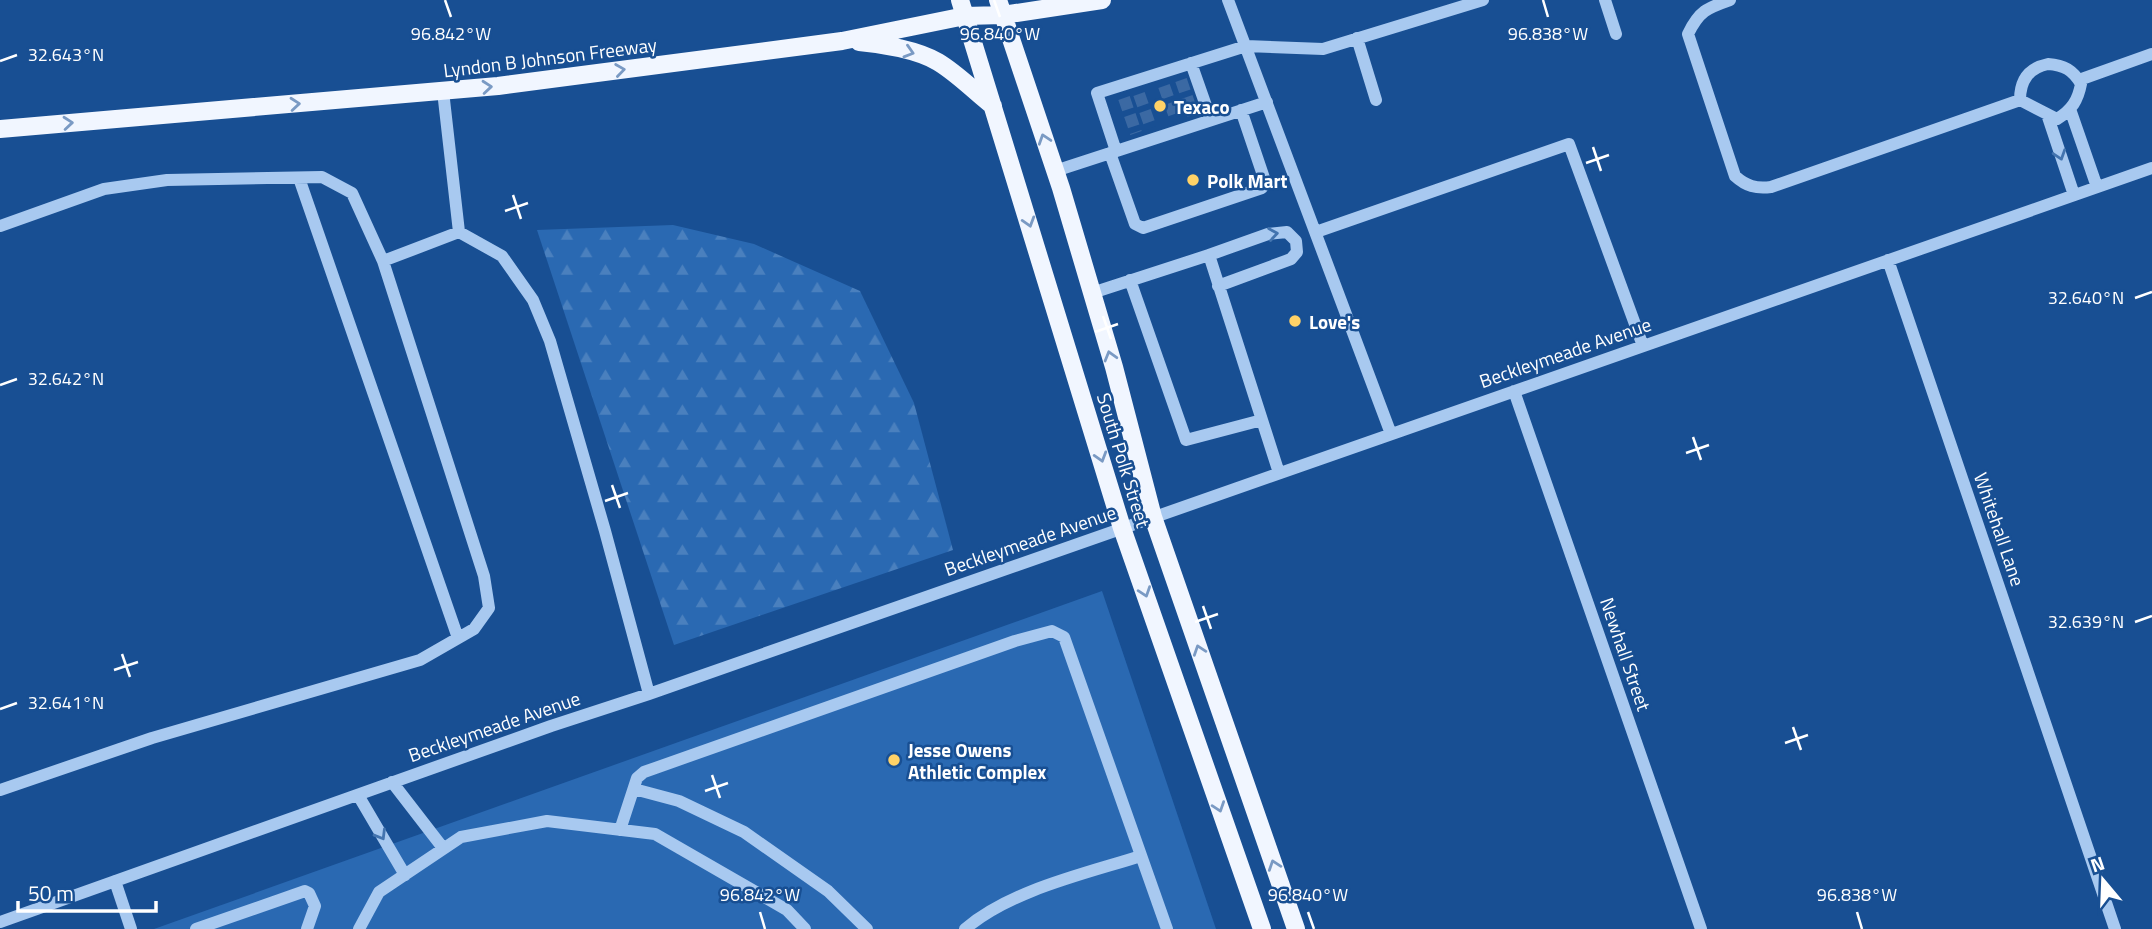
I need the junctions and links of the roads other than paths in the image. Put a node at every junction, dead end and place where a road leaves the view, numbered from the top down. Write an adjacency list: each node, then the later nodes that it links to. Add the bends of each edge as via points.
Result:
1 (1102, 0): 7 (main road, Lyndon B Johnson Freeway)
2 (1228, 0): 11 (street)
3 (1483, 0): 9 (street)
4 (1605, 0): 8 (street)
5 (1730, 0): 17 (street, via 1704,10 1688,34 1735,176 1751,187 1771,187)
6 (962, 8): 7 (main road, Lyndon B Johnson Freeway); 10 (main road, Lyndon B Johnson Freeway); 19 (main road, South Polk Street)
7 (1000, 8): 27 (main road, South Polk Street, one-way to 7)
8 (1616, 34)
9 (1357, 38): 11 (street, via 1323,49); 16 (street)
10 (842, 41): 15 (main road, Lyndon B Johnson Freeway, one-way to 10); 19 (main road, one-way to 19, via 905,50 937,61)
11 (1246, 46): 13 (street); 18 (street)
12 (2152, 54): 14 (street)
13 (1183, 70): 23 (street); 25 (street, via 1122,92 1097,93)
14 (2079, 79): 17 (street, via 2059,64 2039,66 2024,80); 21 (street, via 2079,94)
15 (443, 91): 24 (main road, Lyndon B Johnson Freeway, one-way to 15); 32 (street)
16 (1376, 100)
17 (2020, 100): 22 (street)
18 (1267, 102): 20 (street); 33 (street)
19 (993, 106): 46 (main road, South Polk Street, one-way to 46)
20 (1241, 110): 23 (street); 25 (street, via 1265,181 1262,188 1143,228 1135,224)
21 (2070, 110): 22 (street, via 2057,119); 29 (street)
22 (2047, 114): 30 (street, one-way to 30)
23 (1211, 120): 25 (street, via 1177,125)
24 (0, 129)
25 (1113, 152): 27 (street)
26 (2152, 167): 29 (street, Beckleymeade Avenue)
27 (1055, 171): 39 (main road, South Polk Street)
28 (299, 178): 31 (street, via 167,180 104,189); 36 (street, via 322,177 352,192); 47 (street)
29 (2096, 187): 30 (street, Beckleymeade Avenue)
30 (2074, 195): 35 (street, Beckleymeade Avenue)
31 (0, 226)
32 (459, 232): 36 (street); 48 (street, via 502,256 533,300 550,341)
33 (1316, 232): 40 (street, via 1569,144); 43 (street)
34 (1209, 255): 37 (street); 38 (street); 38 (street, one-way to 38, via 1268,234 1287,232 1296,241 1297,252 1291,259)
35 (1888, 260): 40 (street, Beckleymeade Avenue); 71 (street, Whitehall Lane)
36 (383, 261): 47 (street, via 484,576 489,608 474,629)
37 (1130, 281): 39 (street); 42 (street, via 1186,440)
38 (1219, 286): 42 (street)
39 (1092, 293): 45 (main road, South Polk Street, one-way to 39)
40 (1643, 346): 41 (street, Beckleymeade Avenue)
41 (1514, 391): 43 (street, Beckleymeade Avenue); 70 (street, Newhall Street)
42 (1262, 420): 44 (street)
43 (1391, 433): 44 (street, Beckleymeade Avenue)
44 (1279, 473): 45 (street, Beckleymeade Avenue)
45 (1153, 517): 46 (street, Beckleymeade Avenue); 69 (main road, South Polk Street, one-way to 45)
46 (1122, 528): 48 (street, Beckleymeade Avenue); 68 (main road, South Polk Street, one-way to 68)
47 (458, 638): 51 (street, via 420,660 152,738)
48 (649, 694): 49 (street, Beckleymeade Avenue)
49 (393, 782): 52 (street, Beckleymeade Avenue); 54 (street)
50 (634, 789): 53 (street); 55 (street, via 645,772 1052,631 1065,637); 65 (street, via 679,801 744,832 828,891)
51 (0, 790)
52 (358, 795): 56 (street, one-way to 56); 57 (street, Beckleymeade Avenue)
53 (620, 830): 54 (street, via 547,821 461,837); 64 (street, via 655,834 787,910)
54 (443, 848): 56 (street)
55 (1142, 856): 66 (street, via 1016,897); 67 (street)
56 (405, 875): 63 (street, via 379,892)
57 (115, 881): 59 (street, Beckleymeade Avenue); 60 (street)
58 (0, 906): 59 (street)
59 (2, 921)
60 (131, 929)
61 (196, 929): 62 (street, via 305,891 315,906)
62 (307, 929)
63 (359, 929)
64 (805, 929)
65 (867, 929)
66 (965, 929)
67 (1167, 929)
68 (1262, 929)
69 (1296, 929)
70 (1702, 929)
71 (2115, 929)

